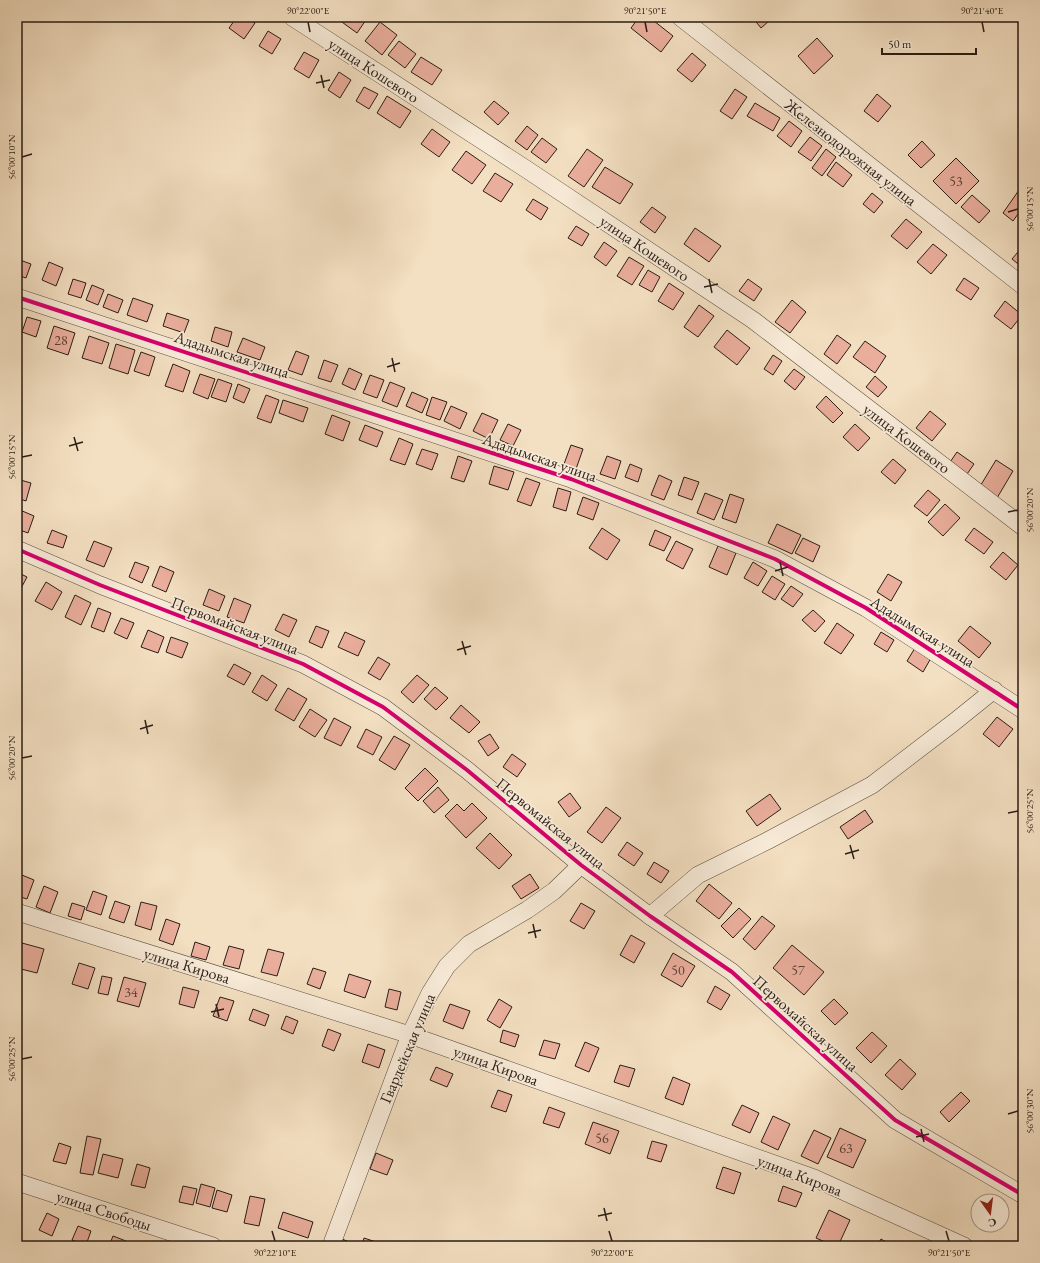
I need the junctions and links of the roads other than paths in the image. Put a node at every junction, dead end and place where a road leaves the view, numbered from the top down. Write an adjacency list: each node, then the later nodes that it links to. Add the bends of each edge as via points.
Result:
1 (292, 17): 5 (street, улица Кошевого, via 523,166 753,320)
2 (680, 17): 3 (street, Железнодорожная улица)
3 (1023, 286)
4 (17, 296): 7 (street, Ададымская улица, via 571,479 775,559 866,608)
5 (1023, 527)
6 (17, 549): 9 (street, Первомайская улица, via 100,585 303,664 383,707 467,770)
7 (994, 690): 8 (street, Ададымская улица); 11 (street, via 872,785 698,875)
8 (1023, 710)
9 (581, 865): 11 (street, Первомайская улица); 12 (street, Гвардейская улица, via 554,891 469,944 458,954 430,993)
10 (17, 912): 12 (street, улица Кирова)
11 (650, 916): 14 (street, Первомайская улица, via 732,972 895,1120)
12 (410, 1035): 16 (street, Гвардейская улица); 17 (street, улица Кирова, via 814,1178)
13 (17, 1182): 15 (street, улица Свободы)
14 (1023, 1195)
15 (213, 1246)
16 (331, 1246)
17 (964, 1246)

